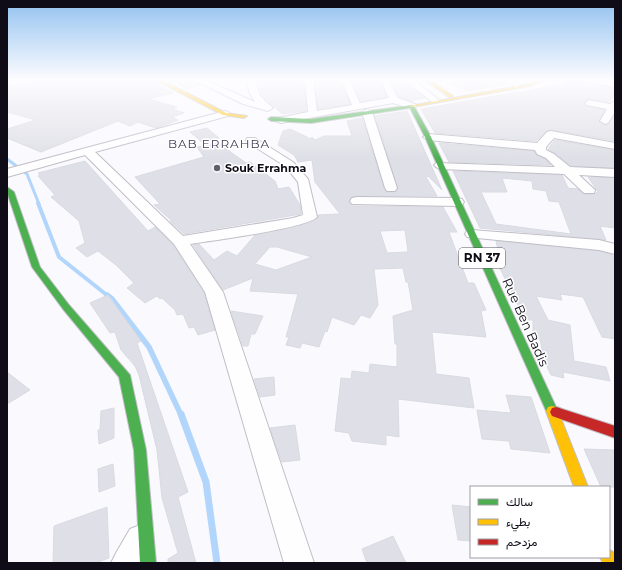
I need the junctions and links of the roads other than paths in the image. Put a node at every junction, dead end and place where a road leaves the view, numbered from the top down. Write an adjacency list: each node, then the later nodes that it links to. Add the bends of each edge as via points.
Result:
1 (208, 106): 10 (main road)
2 (258, 106): 8 (street)
3 (264, 106): 8 (street)
4 (311, 106): 12 (street)
5 (357, 106): 12 (street)
6 (412, 106): 9 (main road); 16 (main road, Rue Ben Badis / RN 37)
7 (614, 106): 15 (street)
8 (266, 108): 11 (main road, via 253,109); 13 (main road, via 278,113 277,117)
9 (367, 112): 12 (main road); 25 (street)
10 (224, 114): 11 (main road); 20 (street)
11 (244, 116): 13 (main road, via 257,121)
12 (312, 117): 14 (street)
13 (271, 120): 14 (main road)
14 (281, 120)
15 (605, 121)
16 (428, 138): 19 (street); 21 (main road, Rue Ben Badis / RN 37)
17 (251, 140): 31 (street, via 289,164 304,182 310,217 296,222)
18 (615, 146): 19 (street, via 551,134)
19 (540, 147): 22 (street, via 541,152 550,156)
20 (87, 151): 23 (street); 31 (street)
21 (440, 165): 22 (street); 29 (main road, Rue Ben Badis / RN 37)
22 (566, 170): 24 (street); 27 (street)
23 (7, 172)
24 (615, 173)
25 (391, 188)
26 (7, 189): 36 (main road, via 11,192 36,267 66,307 124,375 140,450)
27 (589, 190)
28 (357, 201): 29 (street)
29 (457, 202): 30 (main road, Rue Ben Badis / RN 37)
30 (472, 234): 32 (street, via 599,245); 33 (main road, Rue Ben Badis / RN 37)
31 (180, 241): 39 (street, via 214,292)
32 (615, 249)
33 (552, 411): 34 (main road); 35 (main road, Rue Ben Badis)
34 (615, 432)
35 (581, 486)
36 (146, 531): 37 (street); 38 (main road)
37 (126, 563)
38 (148, 563)
39 (299, 563)

